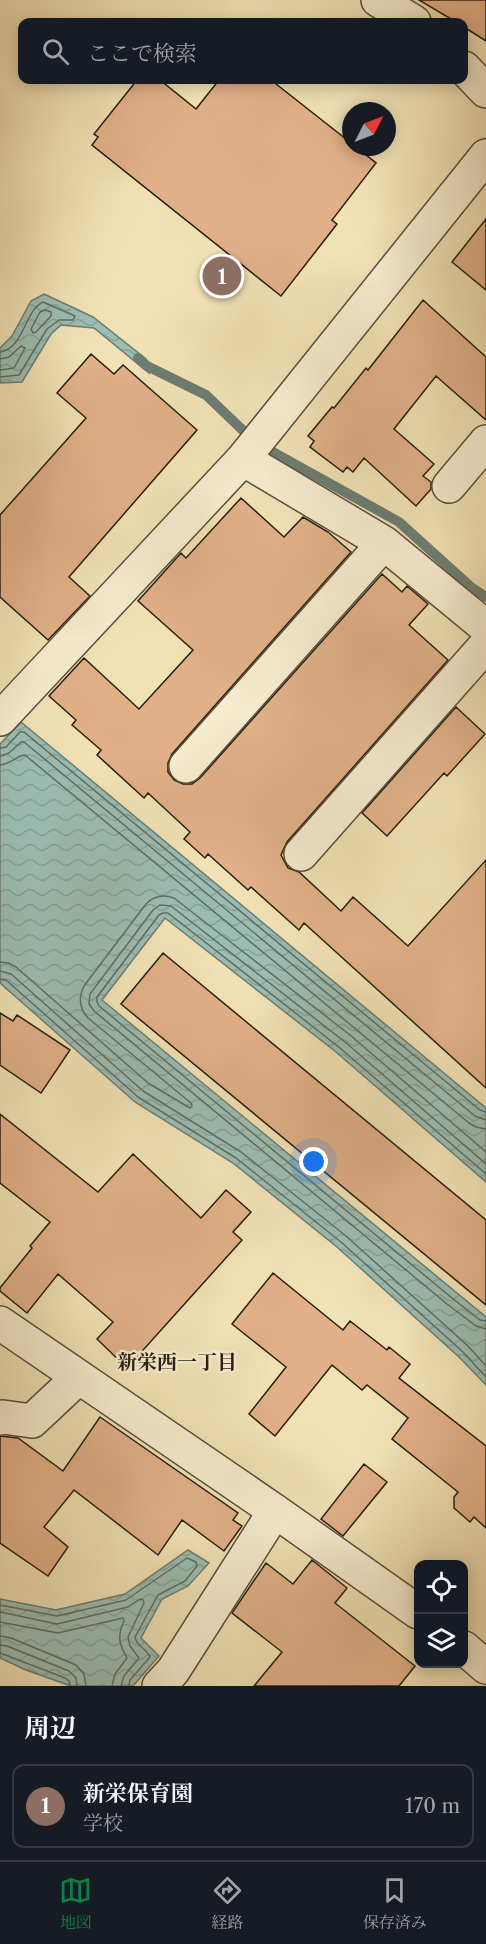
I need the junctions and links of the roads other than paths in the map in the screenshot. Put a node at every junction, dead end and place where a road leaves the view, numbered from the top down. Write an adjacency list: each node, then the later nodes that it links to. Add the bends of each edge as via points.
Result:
1 (378, 0): 2 (street)
2 (407, 18)
3 (468, 72): 4 (street)
4 (486, 91)
5 (486, 156): 7 (street)
6 (486, 442): 8 (street)
7 (243, 459): 9 (street); 12 (street)
8 (449, 486)
9 (384, 543): 10 (street); 13 (street)
10 (486, 627)
11 (486, 645): 14 (street)
12 (4, 705)
13 (186, 766)
14 (301, 854)
15 (0, 1323): 16 (street)
16 (78, 1377): 17 (street, via 32,1421); 18 (street)
17 (0, 1418)
18 (275, 1511): 19 (street); 22 (street, via 173,1671)
19 (414, 1609)
20 (468, 1651): 21 (street)
21 (486, 1667)
22 (159, 1686)

